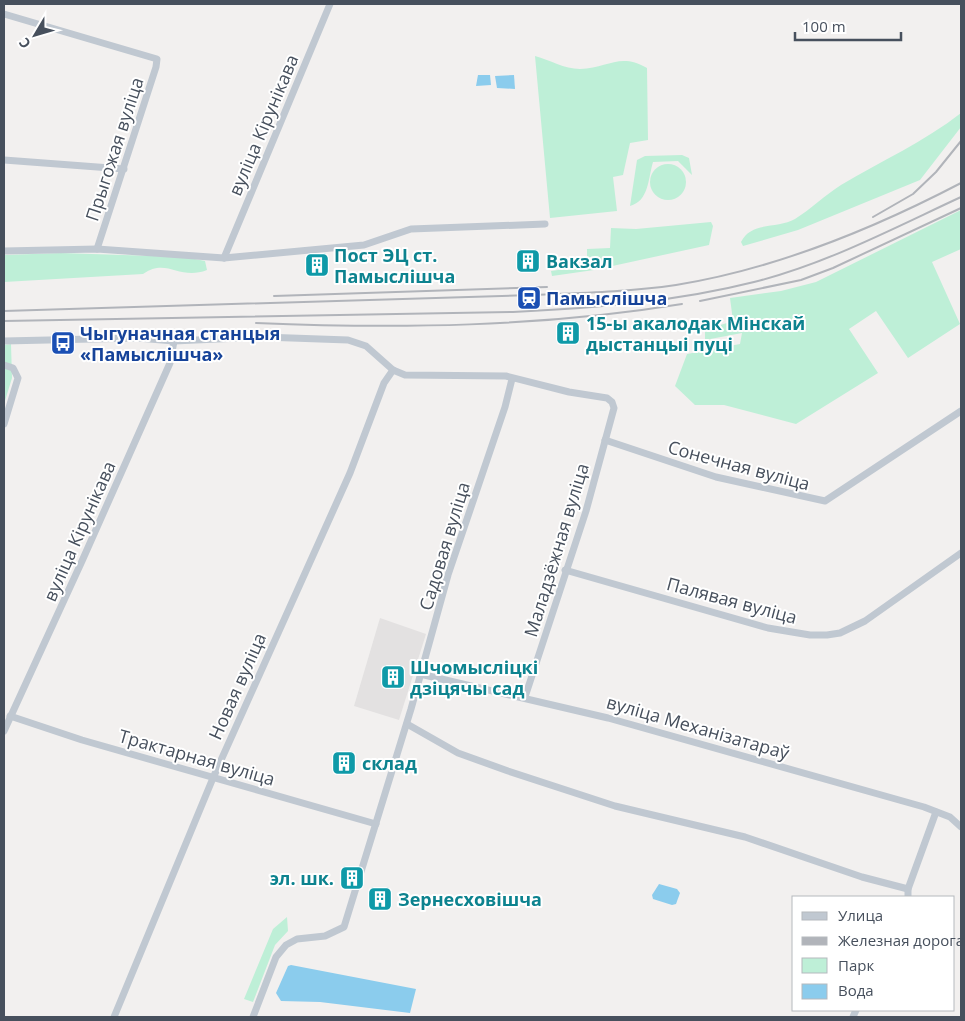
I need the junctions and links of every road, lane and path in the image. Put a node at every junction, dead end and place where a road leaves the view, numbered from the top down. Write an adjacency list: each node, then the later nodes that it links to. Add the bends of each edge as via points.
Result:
1 (330, 4): 8 (street, вуліца Кірунікава)
2 (4, 14): 4 (street, Прыгожая вуліца, via 157,59)
3 (4, 160): 4 (street)
4 (124, 169): 6 (street, Прыгожая вуліца)
5 (545, 224): 8 (street, via 411,229 364,246)
6 (97, 249): 7 (street); 8 (street)
7 (4, 251)
8 (224, 258)
9 (4, 341): 10 (street, via 137,338)
10 (174, 341): 12 (street, via 263,337 348,340 366,346); 21 (street, вуліца Кірунікава, via 167,368)
11 (4, 365): 15 (street, via 13,368 18,378)
12 (393, 370): 13 (street, via 405,375 494,375); 24 (street, Новая вуліца, via 384,383 350,473)
13 (512, 379): 16 (street, Маладзёжная вуліца, via 607,398 614,408); 19 (street, Садовая вуліца, via 448,575)
14 (961, 412): 16 (street, Сонечная вуліца, via 825,501 716,477)
15 (4, 424)
16 (605, 440): 18 (street, Маладзёжная вуліца, via 586,511)
17 (961, 553): 18 (street, Палявая вуліца, via 865,621 840,633 827,635 768,628)
18 (565, 570): 20 (street, Маладзёжная вуліца)
19 (420, 674): 20 (street, вуліца Механізатараў, via 458,685); 22 (street, Садовая вуліца)
20 (525, 697): 25 (street, вуліца Механізатараў)
21 (10, 716): 23 (street, вуліца Кірунікава); 24 (street, Трактарная вуліца)
22 (407, 724): 26 (street, Садовая вуліца); 28 (street, via 458,753 508,771 615,806 745,837)
23 (4, 731)
24 (213, 778): 26 (street, Трактарная вуліца); 29 (street, Новая вуліца)
25 (936, 812): 27 (street, вуліца Механізатараў, via 950,817); 28 (street)
26 (376, 824): 30 (street, Садовая вуліца, via 344,927 325,936 297,939 286,945 276,957)
27 (961, 827)
28 (908, 893)
29 (114, 1017)
30 (253, 1017)

